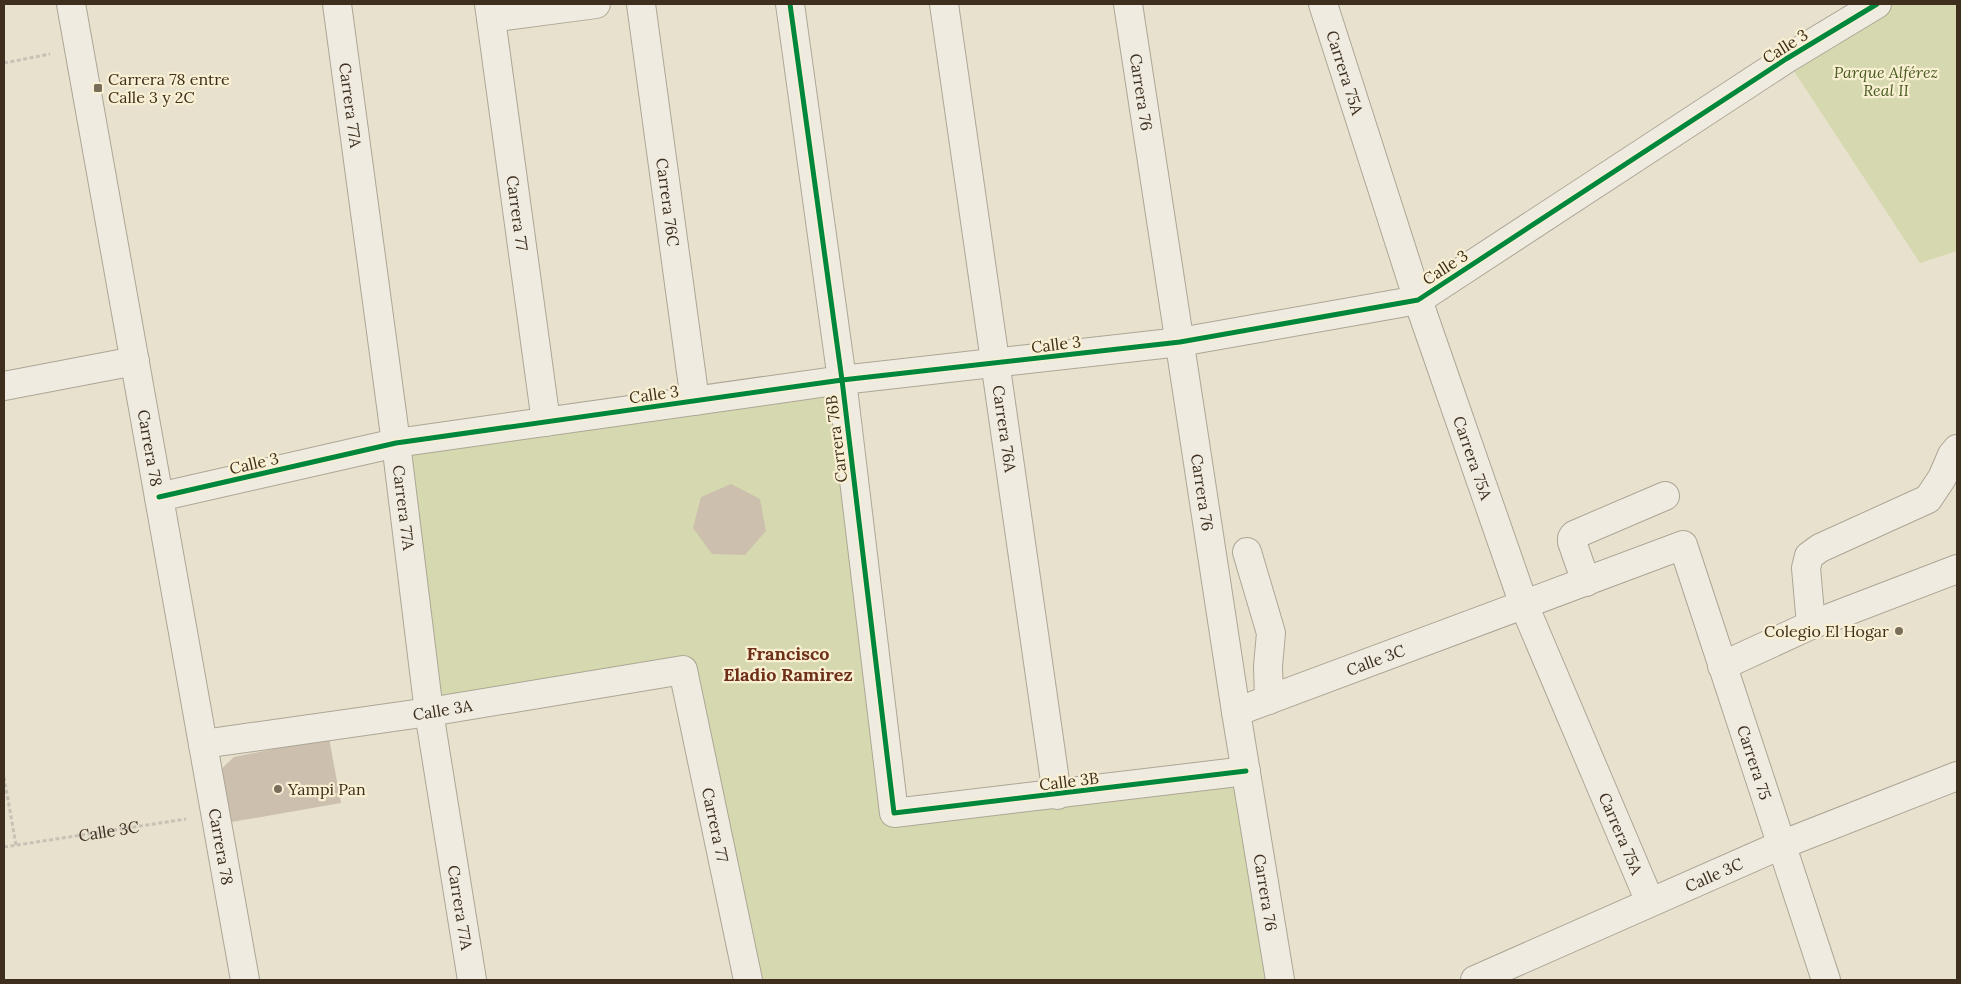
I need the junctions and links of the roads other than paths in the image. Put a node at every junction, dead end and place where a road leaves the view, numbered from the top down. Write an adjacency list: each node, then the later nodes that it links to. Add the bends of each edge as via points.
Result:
1 (71, 4): 13 (street, Carrera 78)
2 (337, 4): 19 (street, Carrera 77A)
3 (596, 4): 10 (street)
4 (641, 4): 17 (street, Carrera 76C)
5 (790, 4): 15 (street, Carrera 76B)
6 (944, 4): 14 (street, Carrera 76A)
7 (1128, 4): 12 (street, Carrera 76)
8 (1323, 4): 11 (street, Carrera 75A)
9 (1876, 4): 11 (street, Calle 3)
10 (490, 11): 18 (street, Carrera 77)
11 (1418, 300): 12 (street, Calle 3); 27 (street, Carrera 75A)
12 (1180, 342): 14 (street, Calle 3); 33 (street, Carrera 76)
13 (135, 361): 16 (street); 22 (street, Carrera 78)
14 (996, 364): 15 (street, Calle 3); 37 (street, Carrera 76A)
15 (842, 380): 17 (street, Calle 3); 38 (street, Carrera 76B)
16 (4, 386)
17 (695, 401): 18 (street, Calle 3)
18 (546, 422): 19 (street, Calle 3)
19 (396, 443): 22 (street, Calle 3); 32 (street, Carrera 77A)
20 (1957, 449): 28 (street, via 1928,499 1809,556 1806,568)
21 (1666, 496): 26 (street, via 1574,535 1572,542)
22 (159, 497): 34 (street, Carrera 78)
23 (1683, 546): 26 (street, Calle 3C); 29 (street, Carrera 75)
24 (1246, 552): 31 (street, via 1270,633)
25 (1957, 569): 28 (street)
26 (1586, 582): 27 (street, Calle 3C)
27 (1524, 605): 31 (street, Calle 3C); 40 (street, Carrera 75A)
28 (1811, 626): 29 (street)
29 (1722, 666): 39 (street, Carrera 75)
30 (683, 670): 32 (street, Calle 3A); 43 (street, Carrera 77)
31 (1269, 700): 33 (street, Calle 3C)
32 (429, 712): 34 (street, Calle 3A); 42 (street, Carrera 77A)
33 (1236, 712): 35 (street, Carrera 76)
34 (203, 744): 41 (street, Carrera 78)
35 (1246, 771): 37 (street, Calle 3B); 44 (street, Carrera 76)
36 (1957, 776): 39 (street, Calle 3C)
37 (1057, 795): 38 (street, Calle 3B)
38 (894, 813)
39 (1782, 844): 40 (street, Calle 3C); 46 (street, Carrera 75)
40 (1650, 902): 45 (street, Calle 3C)
41 (245, 980)
42 (472, 980)
43 (748, 980)
44 (1280, 980)
45 (1475, 980)
46 (1826, 980)

